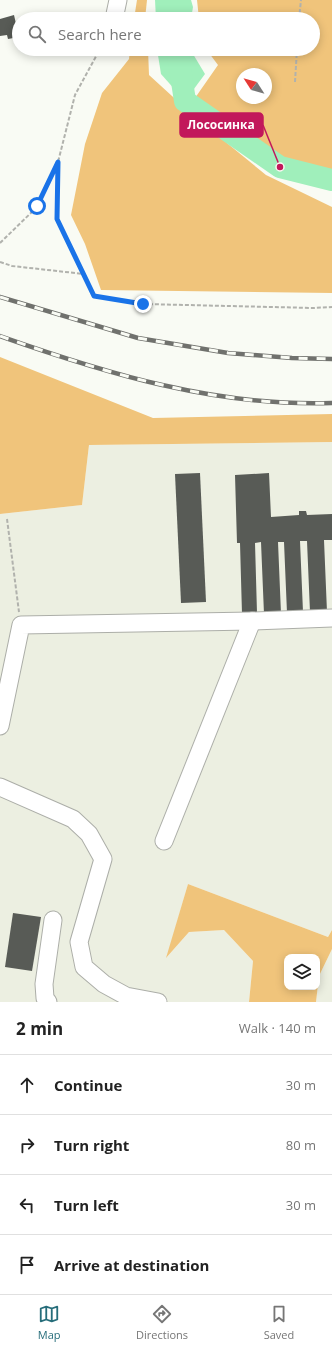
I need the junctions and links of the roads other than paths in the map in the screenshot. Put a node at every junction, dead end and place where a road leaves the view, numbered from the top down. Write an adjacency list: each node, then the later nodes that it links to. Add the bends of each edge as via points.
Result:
1 (118, 0): 2 (lane)
2 (115, 12)
3 (332, 618): 4 (lane)
4 (252, 621): 5 (lane, via 21,625); 7 (lane)
5 (0, 726)
6 (0, 787): 10 (lane, via 73,819 89,834 102,859 79,942 84,967 104,984 126,996)
7 (164, 841)
8 (53, 920): 9 (lane, via 44,984 44,998)
9 (48, 1002)
10 (158, 1002)

